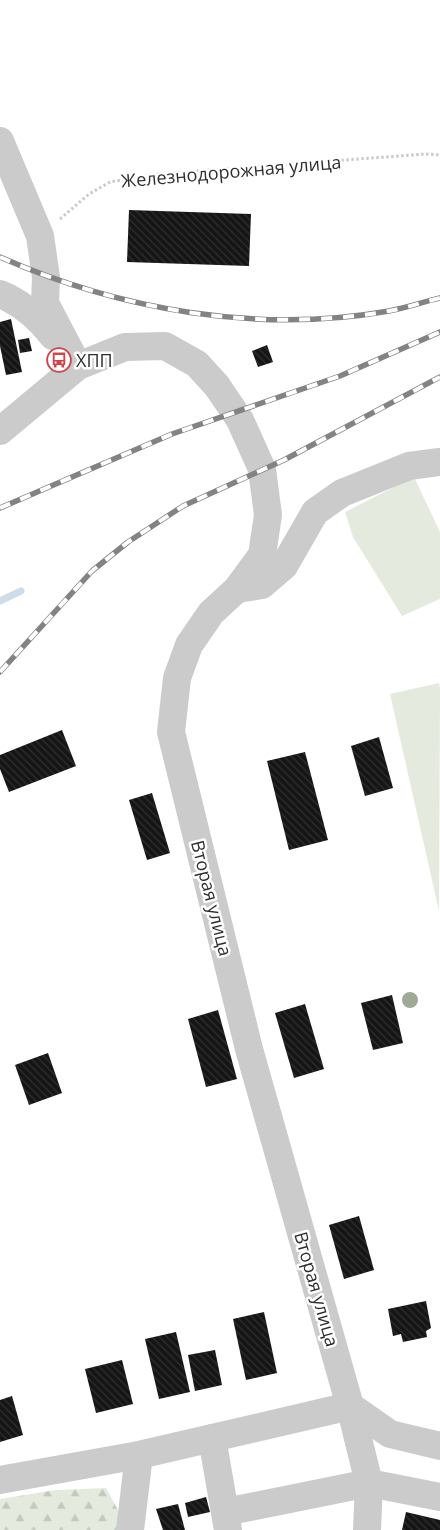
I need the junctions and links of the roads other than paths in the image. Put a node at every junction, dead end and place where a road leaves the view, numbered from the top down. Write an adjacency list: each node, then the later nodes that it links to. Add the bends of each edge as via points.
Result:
1 (0, 141): 3 (street, via 40,236 46,277 45,303)
2 (0, 294): 3 (street, via 39,318)
3 (78, 366): 4 (street); 6 (street, Вторая улица, via 125,347 165,346 197,364 217,386 248,435 262,469 268,515 262,555)
4 (0, 431)
5 (440, 462): 6 (street, via 409,466 342,493 316,512 284,566 262,585)
6 (237, 589): 7 (street, Вторая улица, via 211,613 189,645 177,678 170,732 249,1049)
7 (350, 1406): 8 (street); 9 (street, via 390,1434); 12 (street, Вторая улица)
8 (212, 1438): 10 (street); 14 (street)
9 (440, 1446)
10 (139, 1455): 11 (street); 15 (street)
11 (0, 1480)
12 (369, 1483): 13 (street); 14 (street); 16 (street, Вторая улица)
13 (440, 1497)
14 (226, 1521)
15 (130, 1530)
16 (367, 1530)

